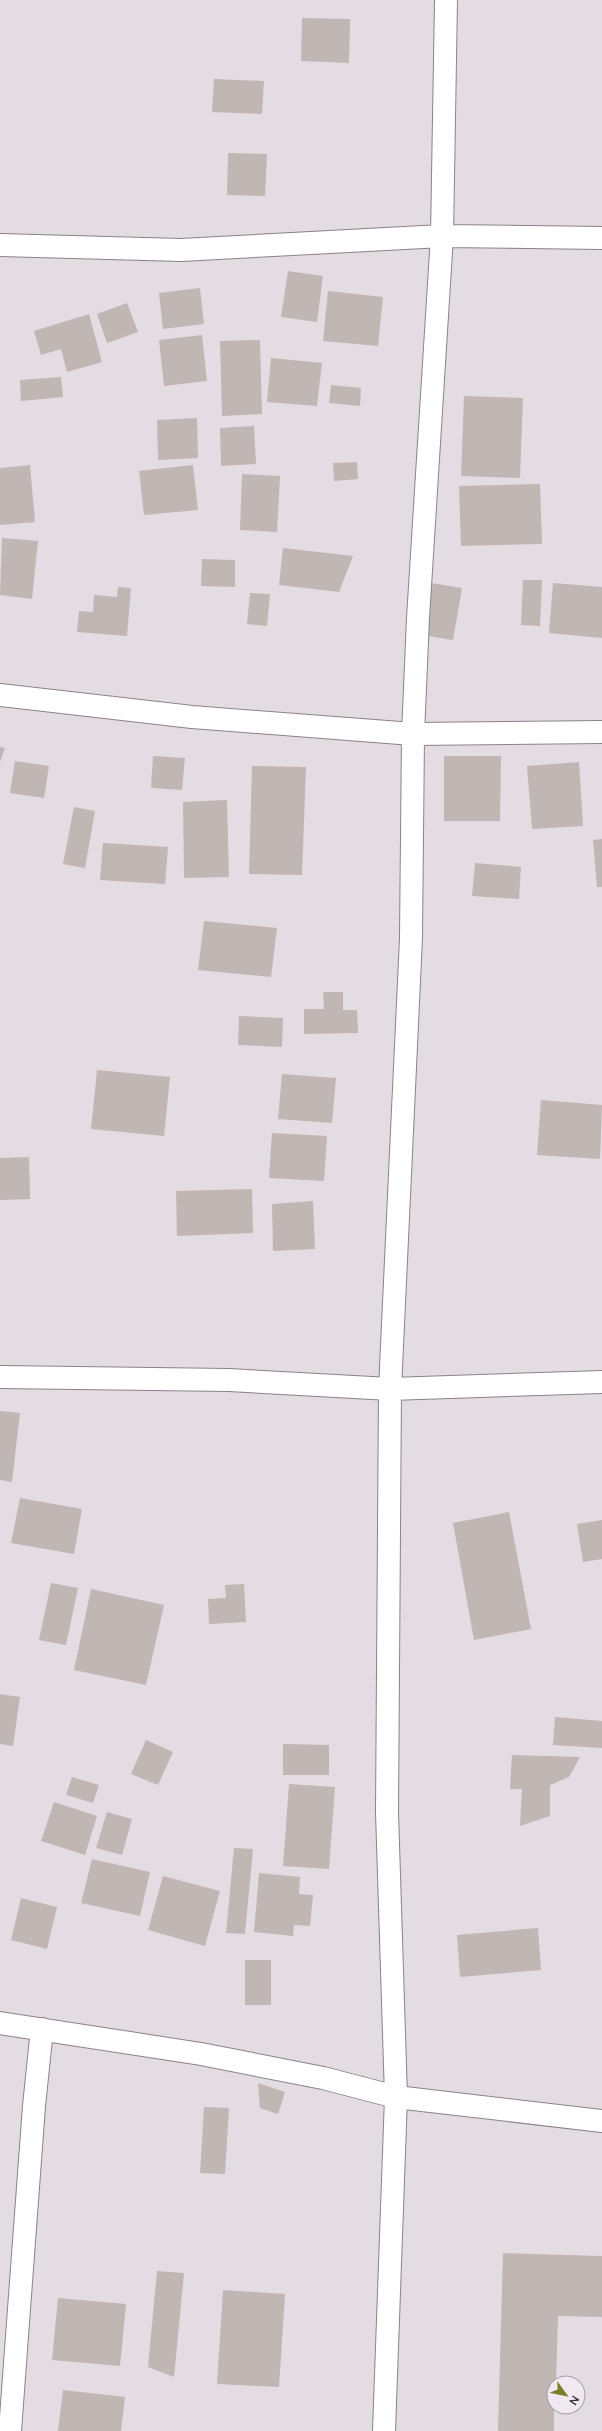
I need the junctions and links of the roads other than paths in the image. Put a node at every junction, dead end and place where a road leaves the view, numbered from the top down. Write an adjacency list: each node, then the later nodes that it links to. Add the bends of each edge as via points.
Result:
1 (446, 0): 2 (street)
2 (442, 236): 3 (street); 4 (street, via 181,250); 7 (street)
3 (602, 238)
4 (0, 245)
5 (0, 695): 7 (street, via 192,717)
6 (602, 732): 7 (street)
7 (413, 734): 10 (street, via 411,938)
8 (0, 1377): 10 (street, via 229,1380)
9 (602, 1382): 10 (street)
10 (390, 1389): 13 (street, via 387,1812)
11 (0, 2023): 12 (street)
12 (42, 2029): 13 (street, via 208,2055 322,2078); 15 (street)
13 (396, 2097): 14 (street); 16 (street)
14 (602, 2121)
15 (10, 2431)
16 (384, 2431)

